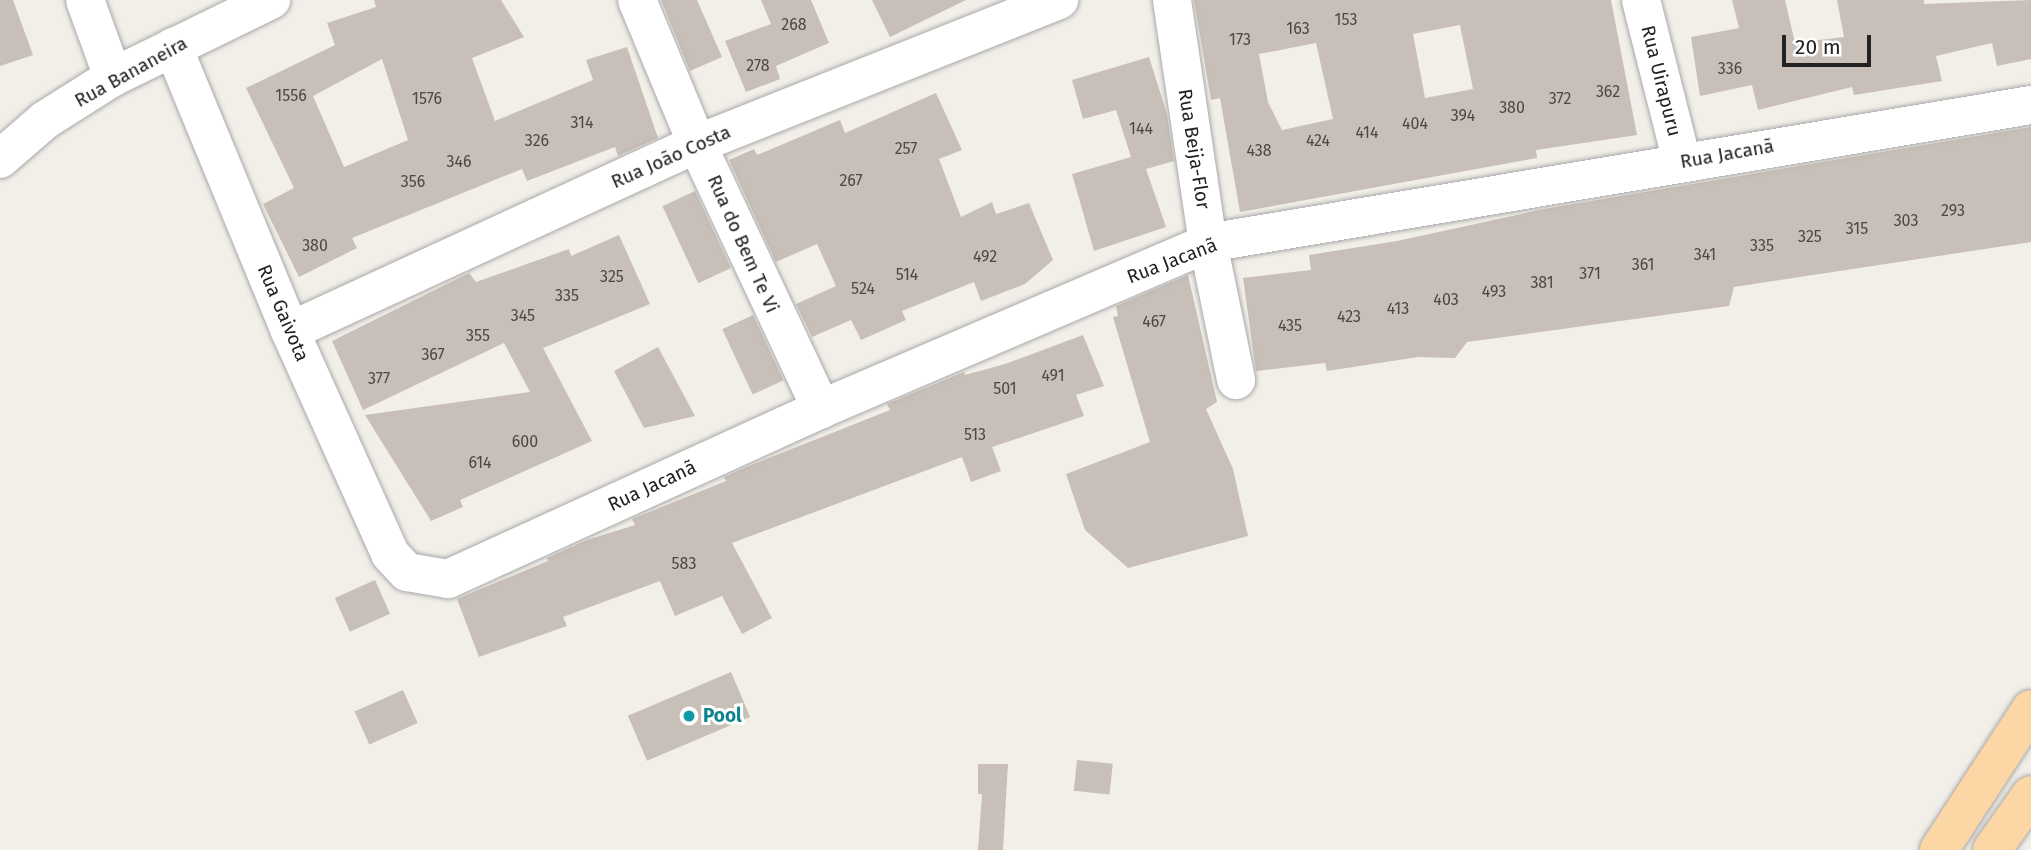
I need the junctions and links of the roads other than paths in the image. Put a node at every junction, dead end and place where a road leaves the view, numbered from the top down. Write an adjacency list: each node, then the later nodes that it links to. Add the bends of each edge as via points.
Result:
1 (85, 0): 8 (street)
2 (271, 0): 7 (street, Rua Bananeira)
3 (637, 0): 10 (street, Rua do Bem Te Vi)
4 (1059, 0): 10 (street, Rua João Costa)
5 (1172, 0): 13 (street, Rua Beija-Flor)
6 (1641, 0): 12 (street, Rua Uirapuru)
7 (173, 47): 8 (street, Rua Bananeira); 14 (street, Rua Gaivota)
8 (114, 77): 11 (street, Rua Bananeira, via 45,120)
9 (2031, 105): 12 (street, Rua Jacanã)
10 (697, 144): 14 (street, Rua João Costa); 16 (street, Rua do Bem Te Vi)
11 (0, 159)
12 (1682, 162): 13 (street, Rua Jacanã)
13 (1208, 243): 15 (street, Rua Beija-Flor); 16 (street, Rua Jacanã)
14 (290, 331): 17 (street, Rua Gaivota, via 390,554)
15 (1236, 380)
16 (821, 409): 17 (street, Rua Jacanã, via 448,579)
17 (407, 572)
18 (2031, 709): 20 (main road)
19 (2031, 795): 21 (main road)
20 (1939, 850)
21 (1992, 850)

